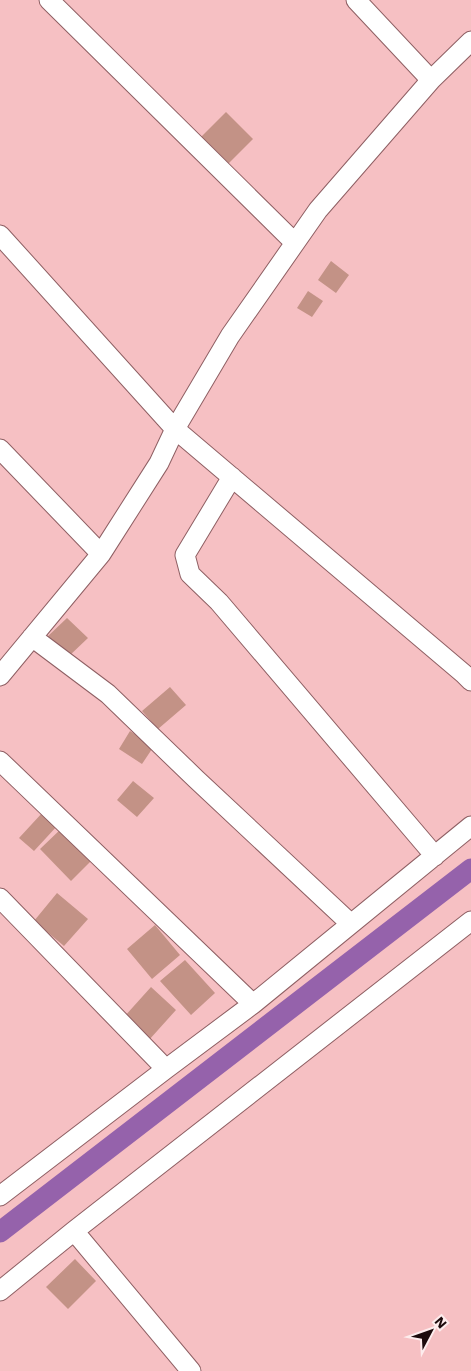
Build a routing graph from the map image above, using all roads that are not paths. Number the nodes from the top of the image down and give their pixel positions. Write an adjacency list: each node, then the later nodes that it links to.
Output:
1 (49, 0): 6 (street)
2 (356, 0): 4 (street)
3 (471, 41): 4 (street)
4 (431, 80): 6 (street)
5 (0, 235): 7 (street)
6 (295, 243): 7 (street)
7 (175, 429): 9 (street); 10 (street)
8 (0, 450): 10 (street)
9 (232, 477): 13 (street); 16 (street)
10 (101, 554): 11 (street)
11 (32, 637): 12 (street); 19 (street)
12 (0, 676)
13 (471, 681)
14 (0, 761): 20 (street)
15 (471, 826): 16 (street)
16 (435, 856): 19 (street)
17 (0, 898): 21 (street)
18 (471, 921): 23 (street)
19 (351, 924): 20 (street)
20 (253, 1004): 21 (street)
21 (166, 1069): 22 (street)
22 (0, 1196)
23 (74, 1231): 24 (street); 25 (street)
24 (0, 1291)
25 (191, 1371)

